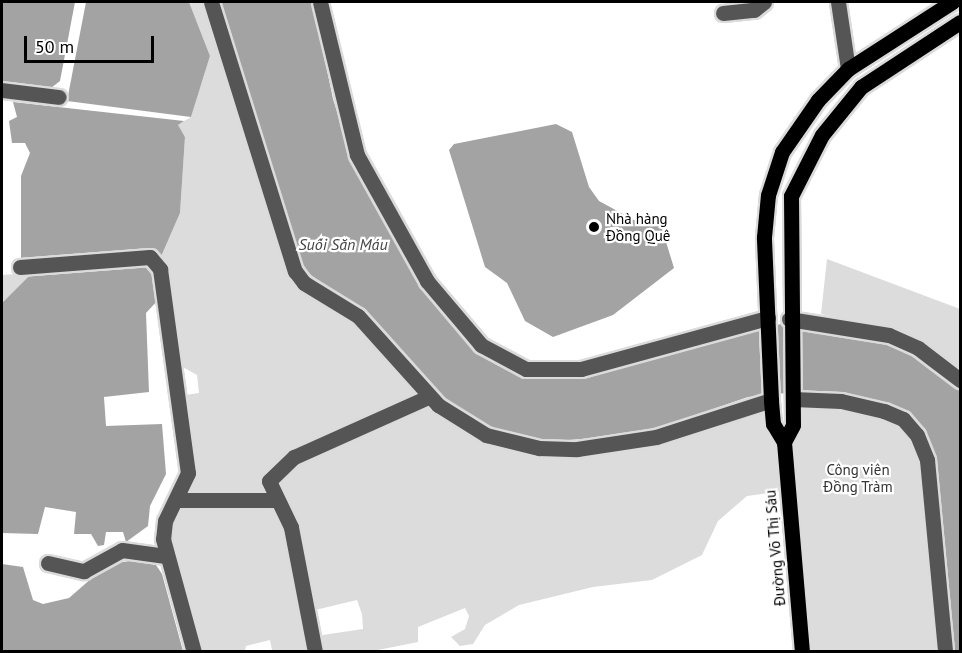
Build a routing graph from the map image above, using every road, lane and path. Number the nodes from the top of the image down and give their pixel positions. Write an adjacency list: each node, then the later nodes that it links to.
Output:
1 (211, 2): 15 (street)
2 (320, 2): 12 (street)
3 (764, 2): 6 (street)
4 (838, 2): 8 (street)
5 (952, 2): 8 (main road)
6 (723, 12)
7 (960, 22): 13 (main road)
8 (848, 69): 12 (main road)
9 (2, 90): 10 (street)
10 (59, 97)
11 (20, 267): 19 (street)
12 (768, 318): 17 (main road, Đường Võ Thị Sáu)
13 (789, 319): 14 (street); 16 (main road, Đường Võ Thị Sáu)
14 (960, 380)
15 (428, 397): 17 (street); 20 (street)
16 (793, 399): 18 (main road, Đường Võ Thị Sáu); 26 (street)
17 (771, 400): 18 (main road, Đường Võ Thị Sáu)
18 (784, 442): 25 (main road, Đường Võ Thị Sáu)
19 (178, 500): 20 (street); 21 (street)
20 (276, 500): 24 (street)
21 (166, 556): 22 (street); 23 (street)
22 (48, 563)
23 (194, 651)
24 (315, 651)
25 (802, 651)
26 (945, 651)

